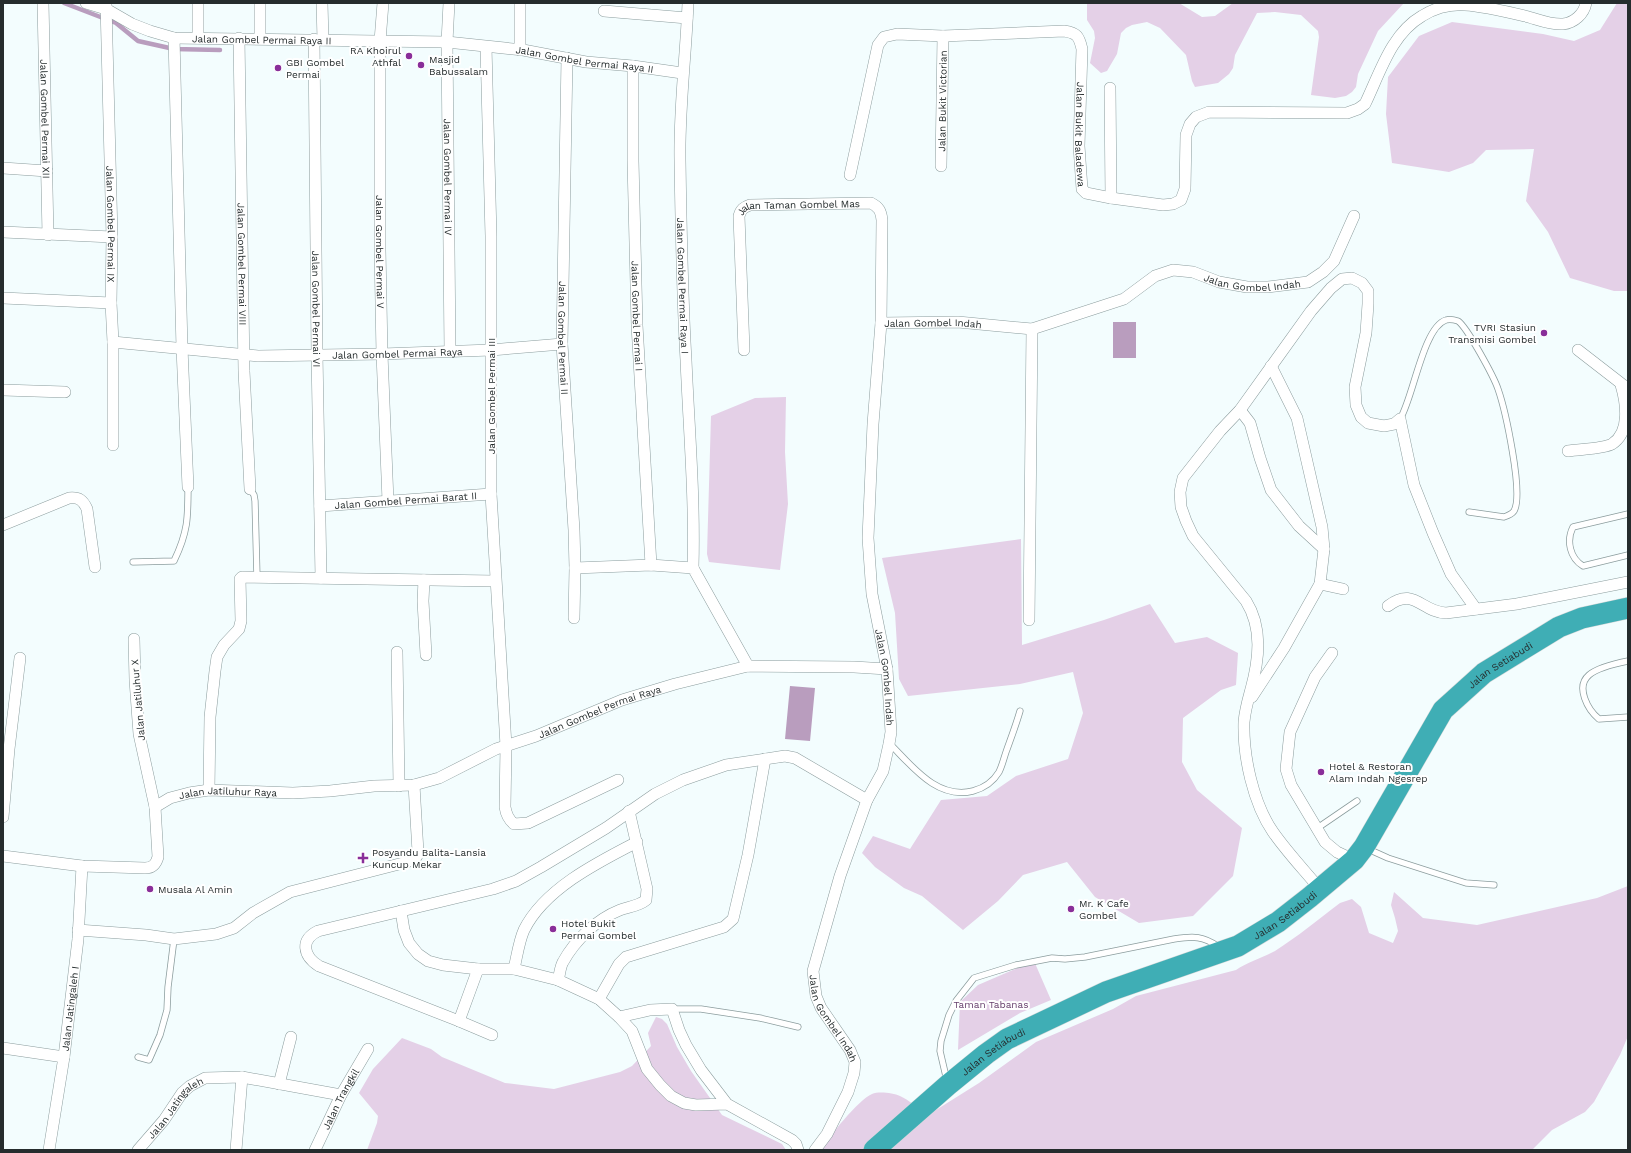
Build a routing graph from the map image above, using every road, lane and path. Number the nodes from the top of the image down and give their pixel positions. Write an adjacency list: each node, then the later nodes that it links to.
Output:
1 (43, 3): 30 (street, Jalan Gombel Permai XII)
2 (86, 3): 11 (street, Jalan Gombel Permai Raya II)
3 (198, 3): 16 (street)
4 (260, 3): 18 (street)
5 (322, 3): 19 (street, Jalan Gombel Permai VI)
6 (383, 3): 20 (street, Jalan Gombel Permai V)
7 (448, 3): 21 (street, Jalan Gombel Permai IV)
8 (520, 3): 23 (street)
9 (688, 3): 13 (street, Jalan Gombel Permai Raya I)
10 (1586, 3): 32 (street, Jalan Bukit Baladewa)
11 (106, 6): 15 (street, Jalan Gombel Permai Raya II); 36 (street, Jalan Gombel Permai IX)
12 (604, 11): 13 (street)
13 (687, 18): 26 (street, Jalan Gombel Permai Raya I)
14 (943, 36): 28 (street, Jalan Bukit Victorian); 31 (street, Jalan Bukit Baladewa); 32 (street, Jalan Bukit Baladewa)
15 (174, 38): 16 (street, Jalan Gombel Permai Raya II); 43 (street)
16 (198, 38): 17 (street, Jalan Gombel Permai Raya II)
17 (239, 38): 18 (street, Jalan Gombel Permai Raya II); 50 (street, Jalan Gombel Permai VIII)
18 (260, 38): 19 (street, Jalan Gombel Permai Raya II)
19 (318, 39): 20 (street, Jalan Gombel Permai Raya II); 48 (street, Jalan Gombel Permai VI)
20 (380, 41): 21 (street, Jalan Gombel Permai Raya II); 49 (street, Jalan Gombel Permai V)
21 (447, 42): 22 (street, Jalan Gombel Permai Raya II); 47 (street, Jalan Gombel Permai IV)
22 (486, 47): 23 (street, Jalan Gombel Permai Raya II); 44 (street, Jalan Gombel Permai III)
23 (520, 50): 24 (street, Jalan Gombel Permai Raya II)
24 (567, 58): 25 (street, Jalan Gombel Permai Raya II); 42 (street, Jalan Gombel Permai II)
25 (633, 66): 26 (street, Jalan Gombel Permai Raya II); 70 (street, Jalan Gombel Permai I)
26 (682, 73): 73 (street, Jalan Gombel Permai Raya I)
27 (1110, 88): 32 (street)
28 (941, 166)
29 (3, 168): 30 (street)
30 (47, 171): 35 (street, Jalan Gombel Permai XII)
31 (850, 175)
32 (1110, 198)
33 (1354, 216): 40 (street, Jalan Gombel Indah)
34 (3, 232): 35 (street)
35 (48, 235): 36 (street)
36 (112, 237): 38 (street, Jalan Gombel Permai IX)
37 (3, 298): 38 (street)
38 (111, 303): 41 (street, Jalan Gombel Permai IX)
39 (881, 323): 40 (street, Jalan Gombel Indah); 45 (street, Jalan Taman Gombel Mas); 93 (street, Jalan Gombel Indah)
40 (1032, 329): 85 (street)
41 (113, 342): 43 (street, Jalan Gombel Permai Raya); 57 (street, Jalan Gombel Permai IX)
42 (562, 344): 44 (street, Jalan Gombel Permai Raya); 72 (street, Jalan Gombel Permai II)
43 (182, 348): 50 (street, Jalan Gombel Permai Raya); 59 (street)
44 (491, 350): 47 (street, Jalan Gombel Permai Raya); 61 (street, Jalan Gombel Permai III)
45 (744, 350)
46 (1578, 350): 52 (street)
47 (450, 351): 49 (street, Jalan Gombel Permai Raya)
48 (317, 354): 49 (street, Jalan Gombel Permai Raya); 50 (street, Jalan Gombel Permai Raya); 63 (street, Jalan Gombel Permai VI)
49 (382, 354): 62 (street, Jalan Gombel Permai V)
50 (244, 355): 60 (street, Jalan Gombel Permai VIII)
51 (1271, 366): 55 (street); 56 (street); 67 (street)
52 (1625, 387): 58 (street)
53 (3, 390): 54 (street)
54 (66, 392)
55 (1240, 410): 67 (street); 94 (street)
56 (1400, 419): 64 (lane); 83 (street)
57 (113, 446)
58 (1568, 451)
59 (188, 487): 69 (lane)
60 (250, 490): 74 (lane)
61 (491, 494): 62 (street, Jalan Gombel Permai Barat II); 77 (street, Jalan Gombel Permai III)
62 (388, 501): 63 (street, Jalan Gombel Permai Barat II)
63 (320, 506): 75 (street, Jalan Gombel Permai VI)
64 (1469, 512)
65 (1628, 514): 68 (lane)
66 (3, 525): 71 (street)
67 (1324, 549): 79 (street)
68 (1628, 555)
69 (133, 562)
70 (651, 565): 72 (street); 73 (street)
71 (95, 567)
72 (575, 568): 84 (street, Jalan Gombel Permai II)
73 (694, 568): 92 (street)
74 (257, 577): 75 (street); 103 (street)
75 (321, 578): 76 (street)
76 (424, 580): 77 (street); 89 (street)
77 (495, 581): 98 (street, Jalan Gombel Permai III)
78 (1628, 582): 83 (street)
79 (1320, 584): 80 (street); 94 (street)
80 (1343, 588)
81 (1388, 606): 83 (street)
82 (1628, 608): 111 (highway, Jalan Setiabudi)
83 (1476, 609)
84 (574, 618)
85 (1029, 620)
86 (134, 640): 106 (street, Jalan Jatiluhur X)
87 (397, 652): 102 (street)
88 (1332, 653): 109 (street)
89 (426, 655)
90 (20, 658): 108 (street)
91 (1628, 660): 96 (lane)
92 (748, 666): 93 (street, Jalan Gombel Permai Raya); 98 (street, Jalan Gombel Permai Raya)
93 (887, 669): 97 (street, Jalan Gombel Indah)
94 (1246, 707): 115 (street)
95 (1020, 711): 97 (lane)
96 (1628, 716)
97 (889, 744): 104 (street, Jalan Gombel Indah)
98 (506, 746): 100 (street); 101 (street, Jalan Jatiluhur Raya)
99 (765, 759): 104 (street); 107 (street); 123 (street)
100 (618, 780)
101 (414, 785): 102 (street, Jalan Jatiluhur Raya); 118 (street)
102 (399, 786): 103 (street, Jalan Jatiluhur Raya)
103 (209, 790): 106 (street, Jalan Jatiluhur Raya)
104 (867, 800): 144 (street, Jalan Gombel Indah)
105 (1357, 801): 109 (lane)
106 (155, 807): 113 (street)
107 (629, 811): 110 (street); 116 (street)
108 (3, 817)
109 (1316, 829): 111 (street)
110 (637, 842): 121 (street); 122 (street)
111 (1359, 854): 114 (lane); 115 (highway, Jalan Setiabudi)
112 (3, 856): 113 (street)
113 (82, 866): 117 (street, Jalan Jatingaleh I)
114 (1494, 885)
115 (1320, 888): 119 (highway, Jalan Setiabudi)
116 (401, 911): 120 (street); 126 (street)
117 (78, 930): 118 (street); 132 (street, Jalan Jatingaleh I)
118 (174, 939): 133 (lane)
119 (1224, 951): 136 (highway, Jalan Setiabudi); 136 (lane)
120 (478, 969): 121 (street); 126 (street)
121 (514, 969): 122 (street)
122 (558, 980): 123 (street)
123 (599, 999): 125 (street)
124 (672, 1009): 125 (street); 127 (lane); 138 (street)
125 (619, 1017): 138 (street)
126 (460, 1021): 128 (street)
127 (798, 1027)
128 (492, 1035)
129 (291, 1037): 135 (street)
130 (3, 1048): 132 (street)
131 (368, 1048): 137 (street, Jalan Trangkil)
132 (64, 1057): 139 (street, Jalan Jatingaleh I)
133 (138, 1057)
134 (242, 1077): 135 (street, Jalan Jatingaleh); 140 (street, Jalan Jatingaleh); 141 (street)
135 (279, 1084): 137 (street, Jalan Jatingaleh)
136 (948, 1085): 145 (highway, Jalan Setiabudi)
137 (341, 1095): 142 (street, Jalan Trangkil)
138 (727, 1104): 143 (street)
139 (49, 1150)
140 (138, 1150)
141 (236, 1150)
142 (315, 1150)
143 (798, 1150)
144 (815, 1150)
145 (874, 1150)

